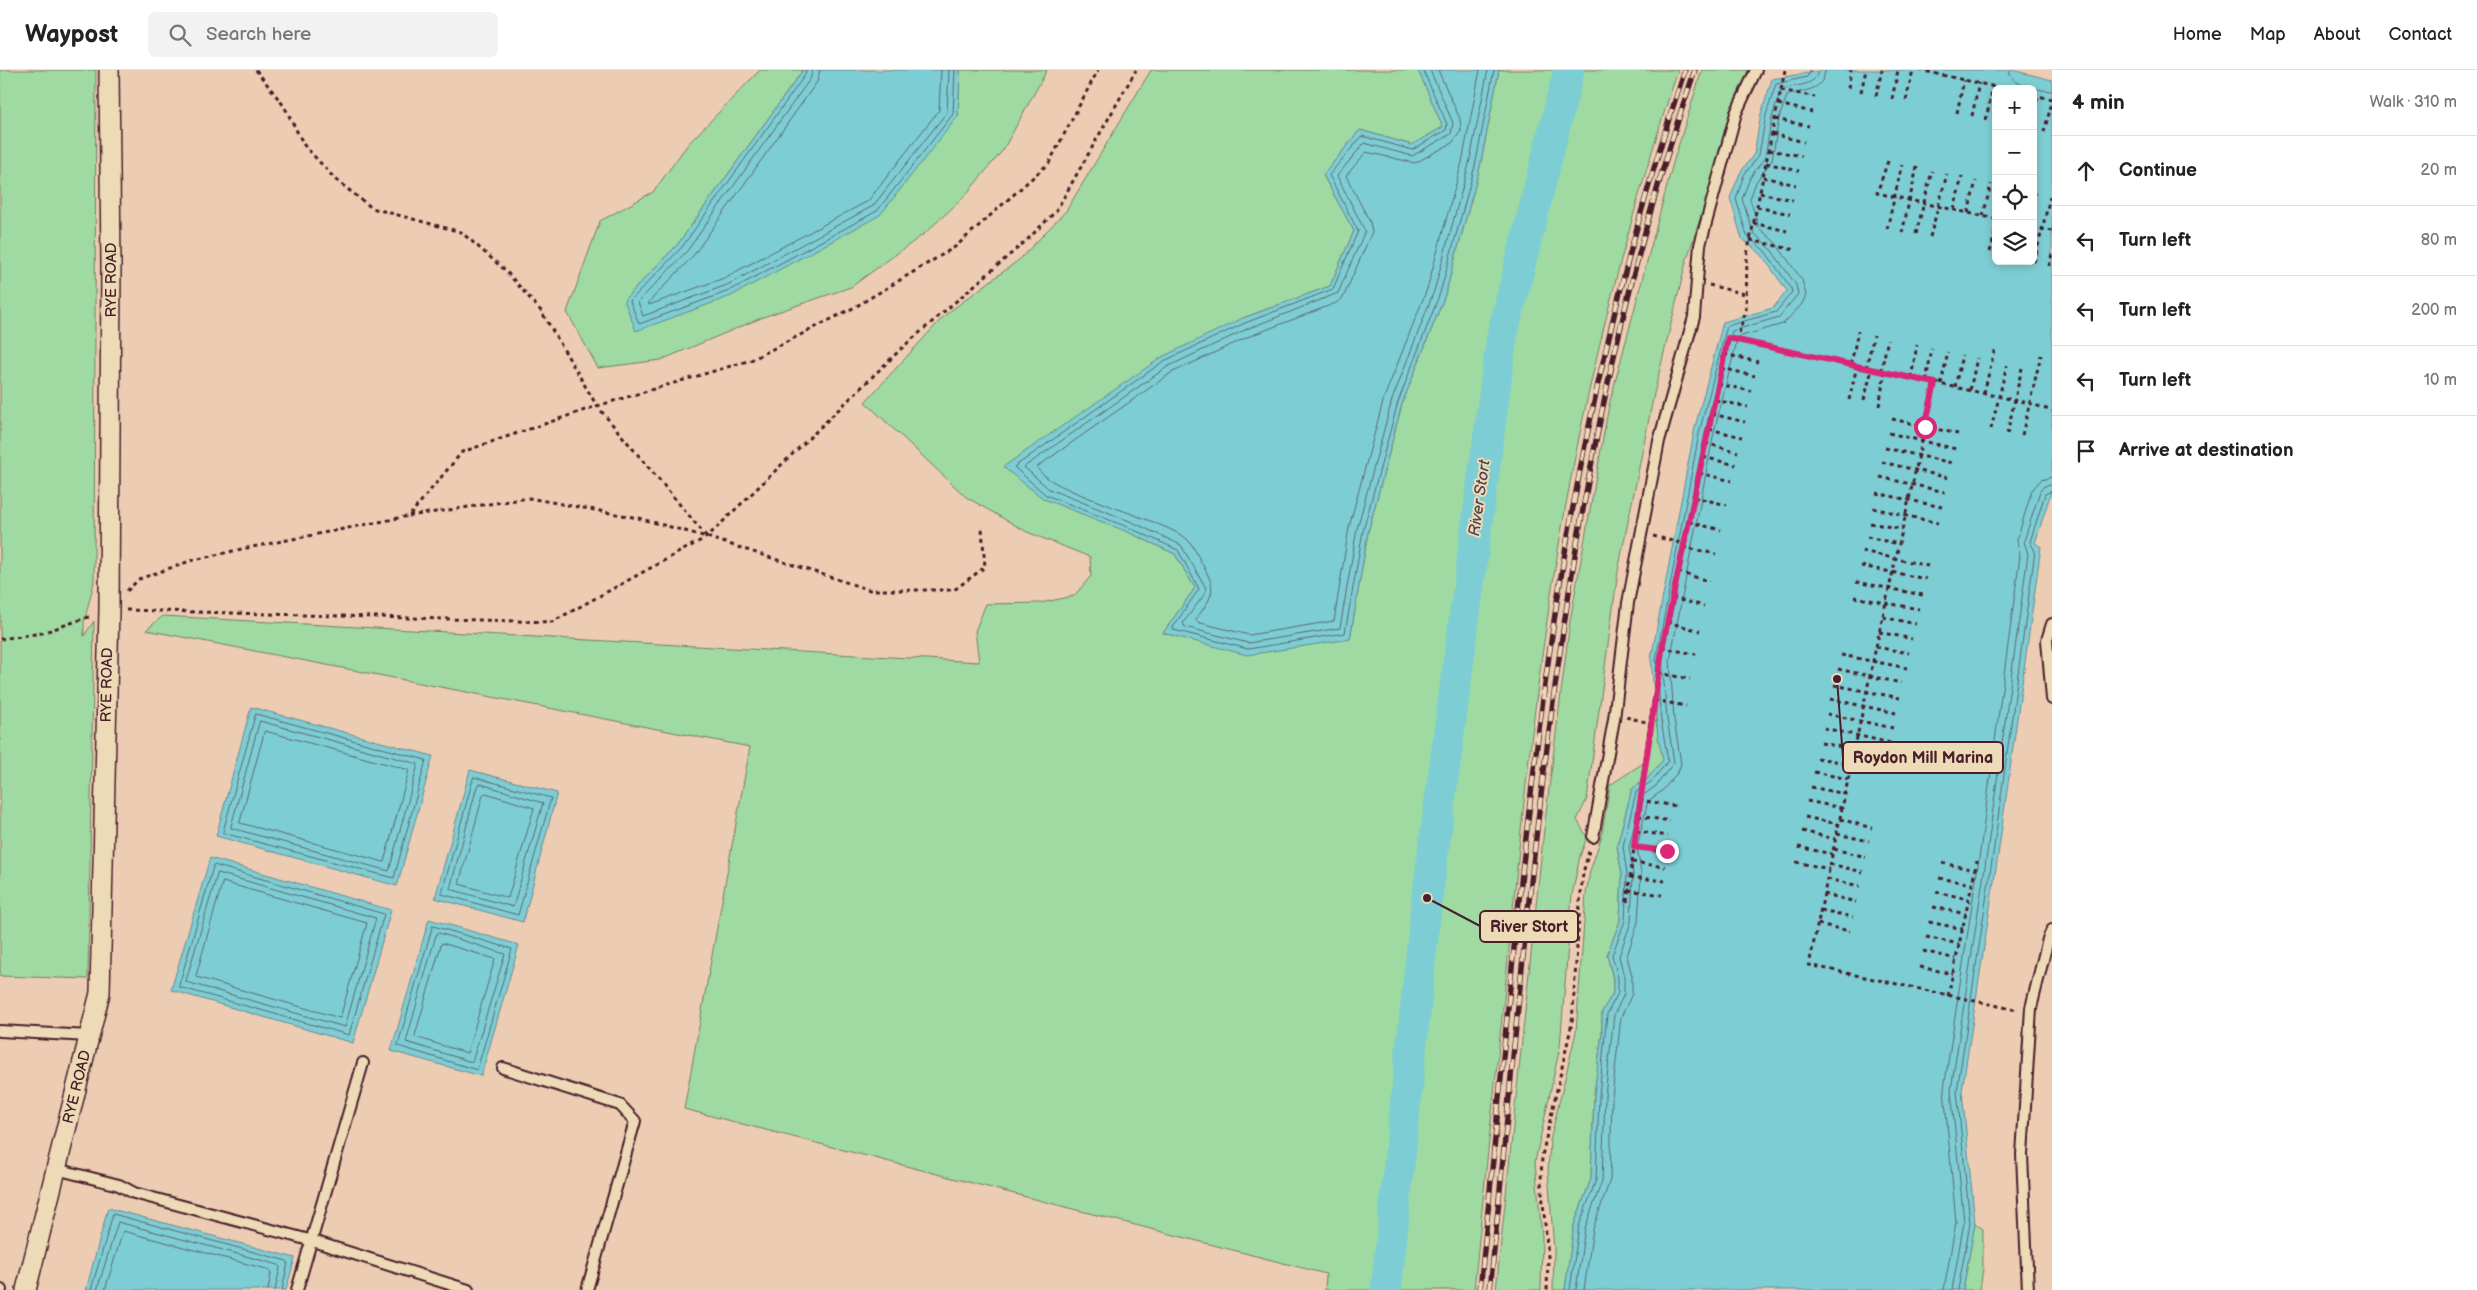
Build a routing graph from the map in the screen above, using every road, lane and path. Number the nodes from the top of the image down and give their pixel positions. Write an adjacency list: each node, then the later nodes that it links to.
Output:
1 (109, 70): 186 (street, RYE ROAD)
2 (256, 70): 119 (path)
3 (1098, 70): 119 (path)
4 (1136, 70): 166 (path)
5 (1756, 70): 80 (lane)
6 (1785, 70): 17 (path)
7 (1851, 70): 16 (path)
8 (1866, 70): 19 (path)
9 (1882, 70): 20 (path)
10 (1898, 70): 23 (path)
11 (1913, 70): 24 (path)
12 (1919, 70): 13 (path)
13 (1964, 80): 14 (path); 29 (path)
14 (1979, 83): 15 (path); 30 (path)
15 (1992, 86)
16 (1848, 88)
17 (1780, 90): 22 (path); 27 (path)
18 (1992, 91): 32 (path)
19 (1861, 92)
20 (1876, 96)
21 (2038, 96): 25 (path); 26 (path)
22 (1815, 97)
23 (1892, 99)
24 (1906, 100)
25 (2037, 100)
26 (2052, 100): 34 (path)
27 (1778, 104): 28 (path); 31 (path)
28 (1812, 112)
29 (1957, 112)
30 (1972, 116)
31 (1775, 119): 33 (path); 35 (path)
32 (1986, 120)
33 (1809, 126)
34 (2044, 132)
35 (1772, 134): 36 (path); 37 (path)
36 (1804, 142)
37 (1768, 150): 38 (path); 40 (path)
38 (1802, 156)
39 (1888, 161): 52 (path)
40 (1766, 163): 43 (path); 47 (path)
41 (1902, 165): 52 (path)
42 (1917, 167): 55 (path)
43 (1799, 171)
44 (1932, 171): 56 (path)
45 (1947, 174): 58 (path)
46 (1962, 176): 59 (path)
47 (1763, 177): 50 (path); 51 (path)
48 (1976, 181): 60 (path)
49 (1991, 184): 62 (path)
50 (1796, 185)
51 (1760, 193): 54 (path); 57 (path)
52 (1894, 197): 55 (path); 67 (path)
53 (2050, 197): 66 (path)
54 (1793, 200)
55 (1909, 200): 56 (path); 70 (path)
56 (1924, 204): 58 (path); 71 (path)
57 (1757, 207): 61 (path); 64 (path)
58 (1939, 207): 59 (path); 72 (path)
59 (1954, 210): 60 (path)
60 (1968, 213): 62 (path)
61 (1790, 214)
62 (1983, 216): 63 (path)
63 (1992, 218)
64 (1753, 223): 68 (path); 73 (path)
65 (2037, 228): 66 (path)
66 (2043, 229): 69 (path); 76 (path)
67 (1887, 230)
68 (1787, 231)
69 (2052, 231)
70 (1902, 233)
71 (1916, 234)
72 (1930, 237)
73 (1750, 240): 75 (path); 81 (path)
74 (1992, 245): 77 (path)
75 (1795, 250)
76 (2037, 251)
77 (1990, 252)
78 (2052, 254): 79 (path)
79 (2049, 266)
80 (1697, 282): 81 (path); 165 (lane)
81 (1745, 294): 85 (path)
82 (1858, 331): 95 (path)
83 (1874, 334): 99 (path)
84 (1888, 338): 102 (path)
85 (1738, 340): 90 (path); 95 (path)
86 (1917, 345): 104 (path)
87 (1932, 348): 105 (path)
88 (1995, 348): 112 (path)
89 (1948, 352): 108 (path)
90 (1724, 354): 94 (path); 98 (path)
91 (1962, 355): 109 (path)
92 (2041, 355): 118 (path)
93 (1977, 358): 110 (path)
94 (1758, 362)
95 (1851, 364): 97 (path)
96 (2007, 365): 113 (path)
97 (1856, 366): 99 (path); 115 (path)
98 (1721, 368): 103 (path); 107 (path)
99 (1866, 368): 101 (path)
100 (2022, 368): 117 (path)
101 (1872, 369): 102 (path); 116 (path)
102 (1883, 371): 104 (path); 120 (path)
103 (1755, 376)
104 (1911, 378): 105 (path)
105 (1926, 381): 106 (path)
106 (1935, 383): 108 (path); 126 (path)
107 (1718, 384): 111 (path); 114 (path)
108 (1941, 384): 109 (path)
109 (1954, 387): 110 (path)
110 (1970, 390): 112 (path)
111 (1752, 392)
112 (1984, 393): 113 (path)
113 (1999, 396): 117 (path); 128 (path)
114 (1715, 400): 121 (path); 123 (path)
115 (1849, 400)
116 (1864, 400)
117 (2016, 400): 118 (path); 131 (path)
118 (2029, 403): 122 (path); 132 (path)
119 (598, 406): 158 (path); 166 (path)
120 (1879, 406)
121 (1748, 407)
122 (2052, 411)
123 (1712, 414): 125 (path); 127 (path)
124 (1892, 419): 126 (path)
125 (1745, 422)
126 (1925, 427): 130 (path); 134 (path)
127 (1709, 429): 133 (path); 135 (path)
128 (1991, 429)
129 (1889, 433): 134 (path)
130 (1958, 434)
131 (2007, 434)
132 (2022, 435)
133 (1742, 437)
134 (1922, 440): 137 (path); 139 (path)
135 (1705, 443): 138 (path); 140 (path)
136 (1884, 448): 139 (path)
137 (1956, 449)
138 (1738, 452)
139 (1919, 455): 142 (path); 144 (path)
140 (1702, 457): 143 (path); 145 (path)
141 (1882, 462): 144 (path)
142 (1952, 463)
143 (1736, 465)
144 (1916, 469): 147 (path); 149 (path)
145 (1699, 473): 148 (path); 152 (path)
146 (1880, 478): 149 (path)
147 (1949, 478)
148 (1732, 481)
149 (1912, 485): 150 (path); 153 (path)
150 (1945, 492)
151 (1876, 493): 153 (path)
152 (1694, 497): 154 (path); 159 (path)
153 (1909, 500): 155 (path); 157 (path)
154 (1727, 505)
155 (1942, 507)
156 (1874, 508): 157 (path)
157 (1905, 515): 160 (path); 163 (path)
158 (408, 516): 166 (path); 186 (path)
159 (1689, 522): 164 (path); 169 (path)
160 (1938, 522)
161 (1870, 523): 163 (path)
162 (982, 528): 166 (path)
163 (1902, 529): 168 (path)
164 (1721, 530)
165 (1642, 534): 169 (path); 217 (lane)
166 (707, 536): 186 (path)
167 (1867, 536): 168 (path)
168 (1899, 544): 172 (path)
169 (1684, 545): 171 (path); 175 (path)
170 (1862, 551): 172 (path)
171 (1716, 554)
172 (1896, 558): 174 (path); 176 (path)
173 (1861, 566): 176 (path)
174 (1928, 566)
175 (1678, 572): 178 (path); 183 (path)
176 (1893, 572): 177 (path); 180 (path)
177 (1926, 579)
178 (1709, 581)
179 (1856, 582): 180 (path)
180 (1889, 588): 181 (path); 184 (path)
181 (1923, 595)
182 (1854, 597): 184 (path)
183 (1672, 598): 185 (path); 189 (path)
184 (1886, 603): 187 (path); 188 (path)
185 (1704, 606)
186 (109, 609): 194 (path); 297 (street, RYE ROAD)
187 (1919, 609)
188 (1883, 617): 190 (path); 193 (path)
189 (1668, 622): 192 (path); 197 (path)
190 (1916, 624)
191 (2052, 624): 212 (lane)
192 (1700, 631)
193 (1879, 632): 195 (path); 196 (path)
194 (0, 639)
195 (1912, 639)
196 (1876, 646): 198 (path); 201 (path)
197 (1662, 648): 199 (path); 204 (path)
198 (1909, 653)
199 (1696, 654)
200 (1841, 655): 201 (path)
201 (1873, 661): 202 (path); 205 (path)
202 (1907, 668)
203 (1838, 669): 205 (path)
204 (1658, 673): 206 (path); 213 (path)
205 (1870, 676): 207 (path); 209 (path)
206 (1690, 679)
207 (1901, 683)
208 (1834, 685): 209 (path)
209 (1867, 691): 210 (path); 214 (path)
210 (1900, 698)
211 (1830, 699): 214 (path)
212 (2052, 699)
213 (1654, 700): 215 (path); 220 (path)
214 (1864, 705): 216 (path); 219 (path)
215 (1686, 706)
216 (1896, 712)
217 (1615, 714): 220 (path); 248 (lane)
218 (1827, 714): 219 (path)
219 (1860, 721): 222 (path); 223 (path)
220 (1650, 723): 234 (path)
221 (1824, 728): 223 (path)
222 (1893, 728)
223 (1858, 735): 225 (path); 226 (path)
224 (1821, 743): 226 (path)
225 (1891, 743)
226 (1854, 750): 227 (path); 229 (path)
227 (1888, 756)
228 (1817, 758): 229 (path)
229 (1851, 764): 231 (path)
230 (1814, 772): 231 (path)
231 (1848, 779): 233 (path)
232 (1811, 787): 233 (path)
233 (1845, 794): 237 (path)
234 (1639, 800): 236 (path); 238 (path)
235 (1807, 801): 237 (path)
236 (1676, 806)
237 (1842, 808): 240 (path)
238 (1638, 816): 241 (path); 244 (path)
239 (1805, 817): 242 (path)
240 (1840, 819): 242 (path); 243 (path)
241 (1670, 821)
242 (1839, 824): 246 (path)
243 (1872, 828)
244 (1636, 831): 247 (path); 251 (path)
245 (1802, 831): 249 (path)
246 (1836, 834): 249 (path); 250 (path)
247 (1668, 836)
248 (1593, 838): 306 (path)
249 (1836, 839): 253 (path)
250 (1869, 841)
251 (1634, 847): 254 (path); 258 (path)
252 (1798, 847): 255 (path)
253 (1834, 849): 255 (path); 256 (path)
254 (1667, 851)
255 (1832, 854): 261 (path)
256 (1866, 857)
257 (1977, 861): 264 (path)
258 (1632, 862): 262 (path); 266 (path)
259 (1796, 862): 263 (path)
260 (1942, 863): 264 (path)
261 (1830, 864): 263 (path); 265 (path)
262 (1665, 867)
263 (1830, 869): 268 (path)
264 (1975, 870): 270 (path)
265 (1863, 872)
266 (1630, 877): 269 (path); 272 (path)
267 (1939, 878): 270 (path)
268 (1827, 879): 271 (path); 274 (path)
269 (1664, 881)
270 (1972, 884): 276 (path)
271 (1860, 886)
272 (1628, 890): 275 (path); 277 (path)
273 (1936, 892): 276 (path)
274 (1824, 894): 278 (path); 280 (path)
275 (1662, 895)
276 (1969, 899): 281 (path)
277 (1627, 902)
278 (1856, 902)
279 (1933, 907): 281 (path)
280 (1821, 910): 282 (path); 284 (path)
281 (1966, 914): 285 (path)
282 (1853, 917)
283 (1929, 922): 285 (path)
284 (1818, 924): 286 (path); 294 (path)
285 (1963, 929): 289 (path)
286 (1850, 930)
287 (2052, 930): 295 (lane)
288 (1926, 937): 289 (path)
289 (1959, 944): 291 (path)
290 (1923, 951): 291 (path)
291 (1956, 959): 293 (path)
292 (1920, 966): 293 (path)
293 (1953, 974): 294 (path)
294 (1948, 996): 295 (path)
295 (2031, 1013): 307 (lane)
296 (0, 1031): 297 (lane)
297 (89, 1036): 300 (street, RYE ROAD)
298 (363, 1064): 301 (lane)
299 (503, 1068): 305 (lane)
300 (56, 1169): 301 (lane); 302 (street, RYE ROAD)
301 (313, 1241): 303 (lane); 304 (lane)
302 (26, 1290)
303 (297, 1290)
304 (468, 1290)
305 (587, 1290)
306 (1547, 1290)
307 (2028, 1290)

